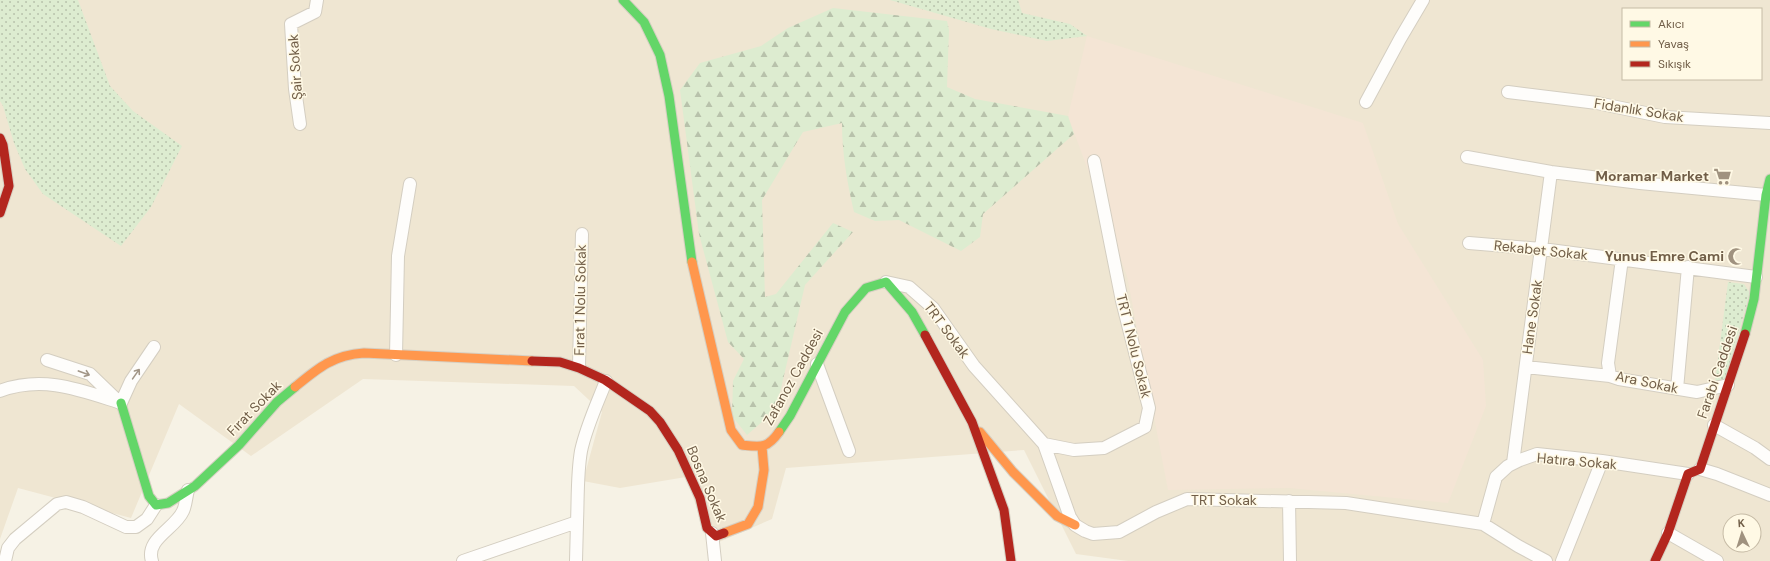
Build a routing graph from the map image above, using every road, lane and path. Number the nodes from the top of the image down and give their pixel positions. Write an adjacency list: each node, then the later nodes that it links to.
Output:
1 (317, 0): 7 (street, Şair Sokak)
2 (623, 0): 39 (street)
3 (1424, 0): 5 (street)
4 (1508, 92): 6 (street, Fidanlık Sokak)
5 (1366, 102)
6 (1770, 123)
7 (300, 124)
8 (0, 138): 10 (street)
9 (1467, 157): 12 (street)
10 (2, 158): 16 (street)
11 (1094, 161): 38 (street, TRT 1 Nolu Sokak)
12 (1551, 172): 15 (street); 19 (street, Hane Sokak)
13 (1770, 179): 15 (street, Farabi Caddesi)
14 (410, 184): 25 (street)
15 (1766, 196): 22 (street, Farabi Caddesi)
16 (0, 213)
17 (582, 234): 28 (street, Fırat 1 Nolu Sokak)
18 (1469, 243): 19 (street, Rekabet Sokak)
19 (1542, 249): 20 (street, Rekabet Sokak); 29 (street, Hane Sokak)
20 (1622, 258): 21 (street, Rekabet Sokak); 30 (street, Ara Sokak)
21 (1688, 267): 22 (street, Rekabet Sokak); 33 (street)
22 (1756, 277): 32 (street, Farabi Caddesi)
23 (886, 282): 27 (street, Zafanoz Caddesi); 36 (street); 38 (street, TRT Sokak)
24 (154, 347): 35 (street, one-way to 24)
25 (396, 355): 28 (street, Fırat Sokak); 46 (street, Fırat Sokak)
26 (47, 360): 35 (street, one-way to 35)
27 (817, 364): 39 (street, Zafanoz Caddesi); 40 (street)
28 (578, 366): 31 (street, Fırat Sokak)
29 (1526, 368): 30 (street); 43 (street, Hane Sokak)
30 (1610, 376): 33 (street, Ara Sokak)
31 (606, 381): 50 (street); 53 (street, Bosna Sokak)
32 (1728, 385): 33 (street, Ara Sokak); 37 (street, Farabi Caddesi)
33 (1677, 390)
34 (0, 391): 35 (street)
35 (121, 403): 49 (street)
36 (972, 422): 52 (street); 60 (street)
37 (1714, 425): 41 (street); 44 (street, Farabi Caddesi)
38 (1044, 444): 52 (street, TRT Sokak)
39 (762, 446): 53 (street, Bosna Sokak)
40 (849, 451)
41 (1770, 459)
42 (1602, 461): 43 (street, Hatıra Sokak); 45 (street, Hatıra Sokak); 63 (street)
43 (1513, 463): 51 (street, Hatıra Sokak)
44 (1700, 469): 45 (street); 47 (street)
45 (1688, 474): 54 (street)
46 (188, 490): 49 (street, Fırat Sokak); 56 (street)
47 (1770, 495)
48 (1289, 501): 51 (street, TRT Sokak); 52 (street, TRT Sokak); 61 (street)
49 (156, 505): 55 (street)
50 (577, 522): 57 (street); 58 (street)
51 (1483, 524): 62 (street, TRT Sokak)
52 (1075, 525)
53 (712, 533): 59 (street)
54 (1668, 533): 64 (street); 65 (street)
55 (5, 561)
56 (152, 561)
57 (463, 561)
58 (576, 561)
59 (715, 561)
60 (1011, 561)
61 (1290, 561)
62 (1546, 561)
63 (1562, 561)
64 (1655, 561)
65 (1717, 561)

